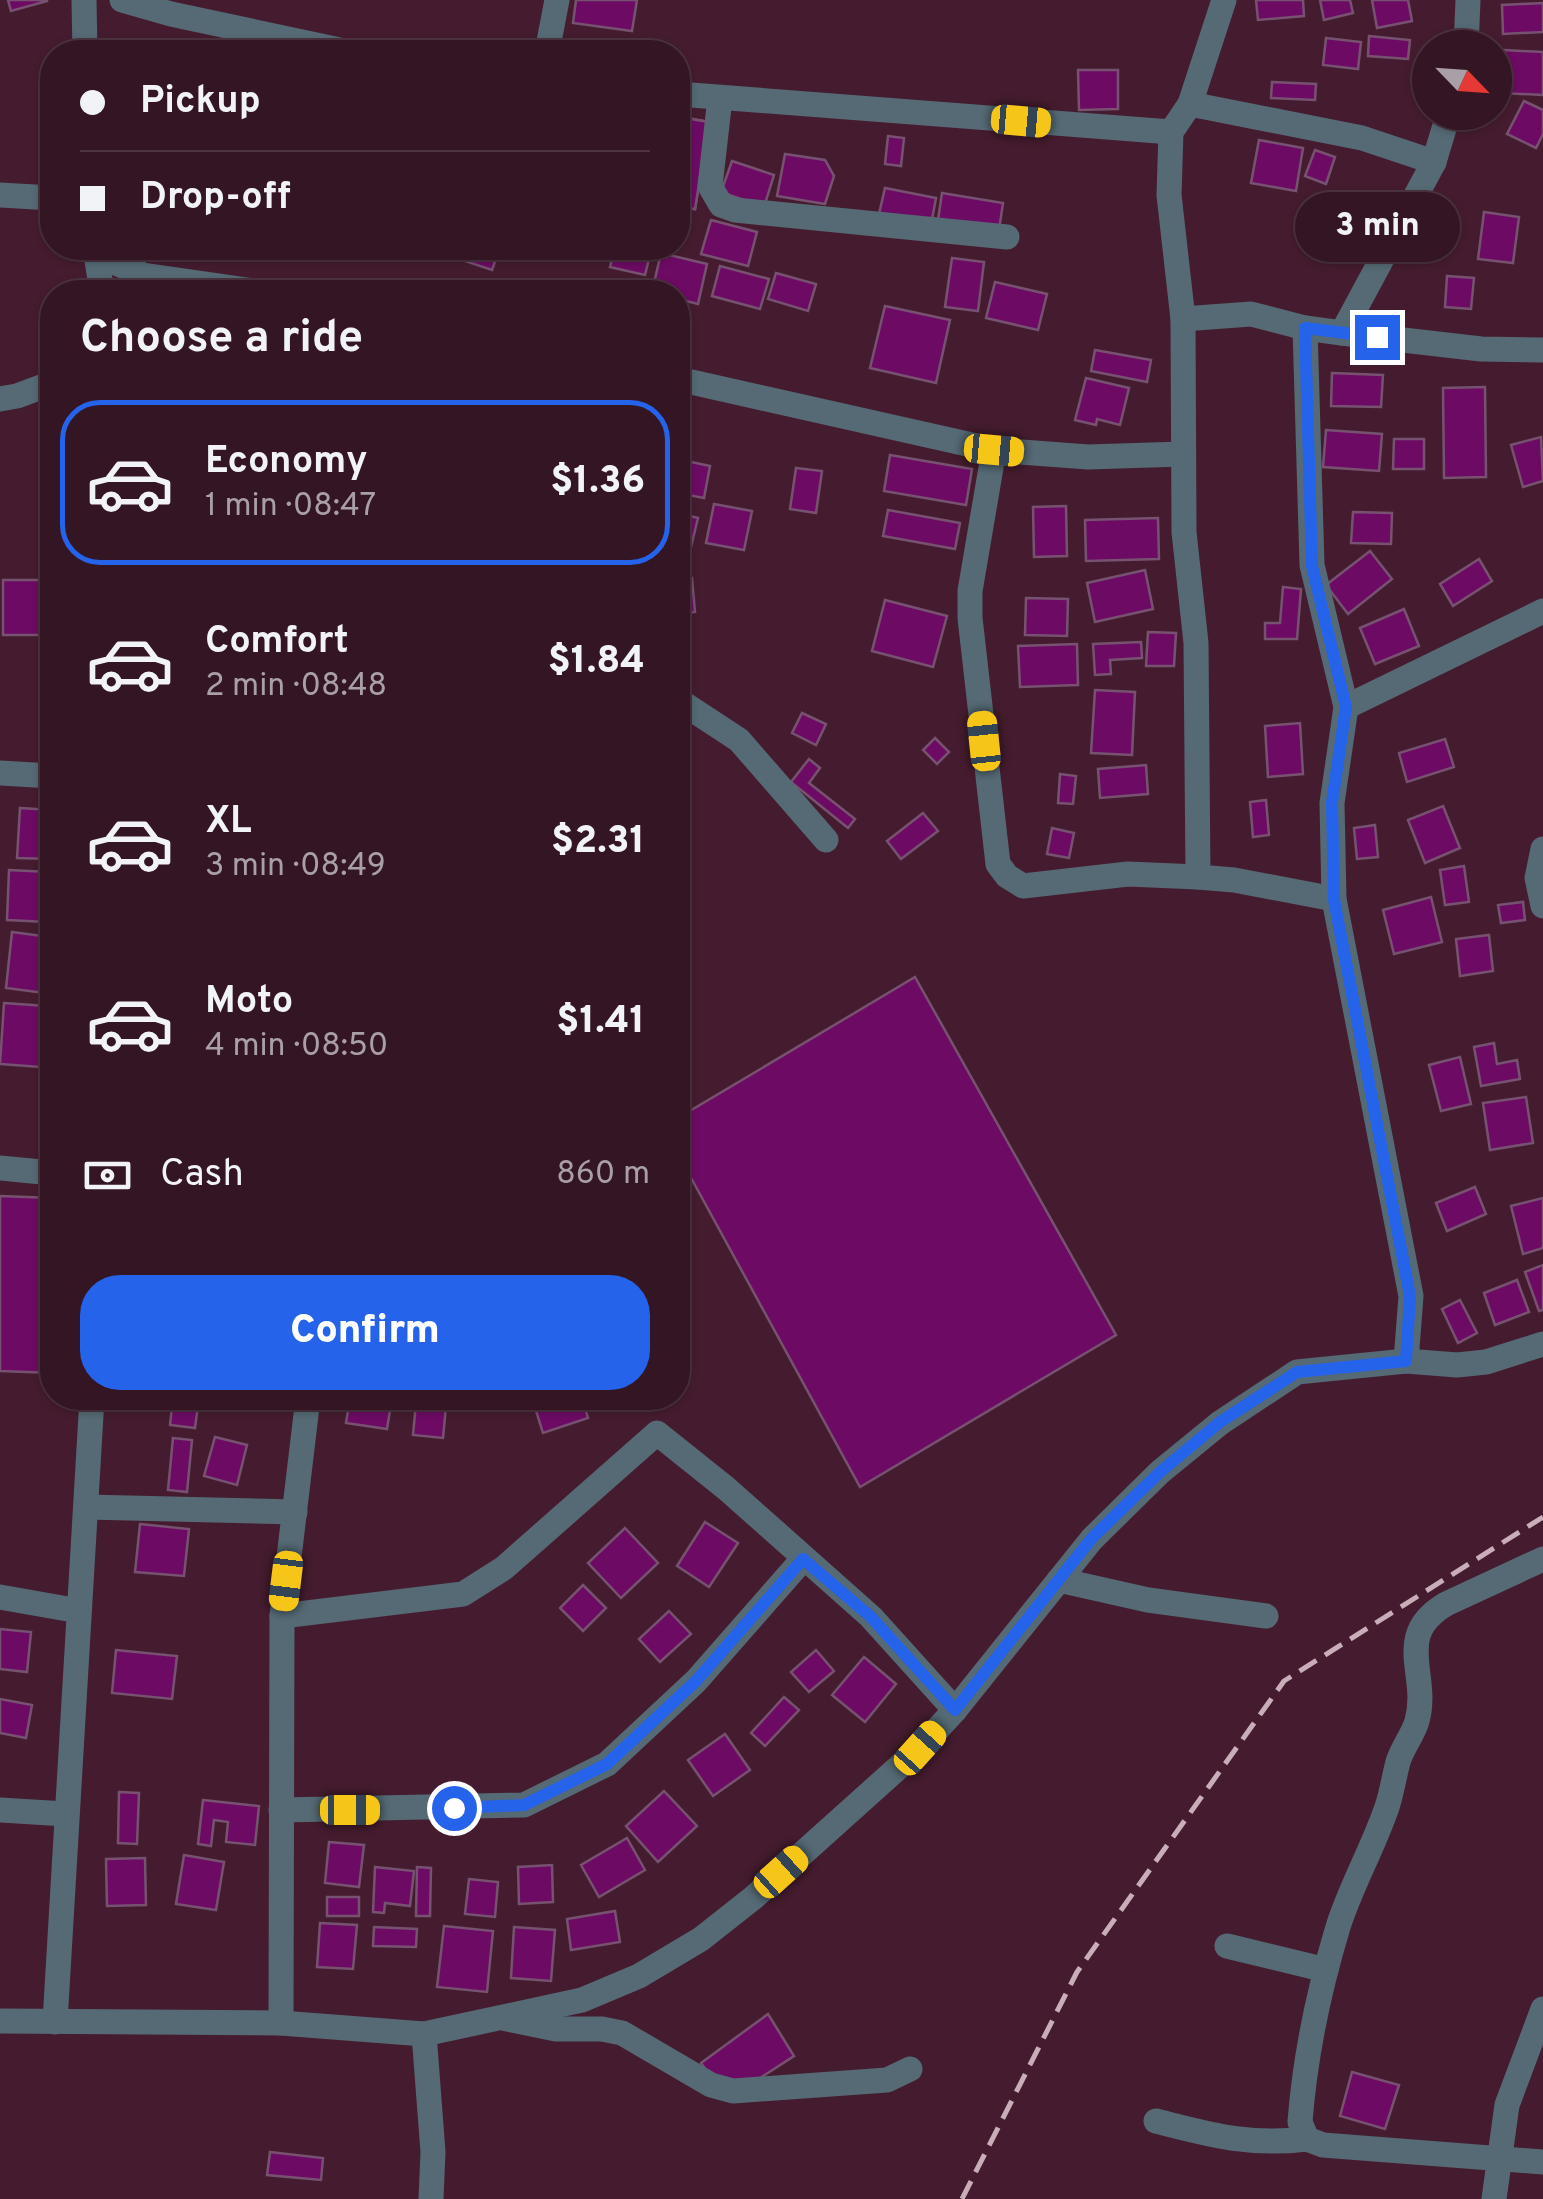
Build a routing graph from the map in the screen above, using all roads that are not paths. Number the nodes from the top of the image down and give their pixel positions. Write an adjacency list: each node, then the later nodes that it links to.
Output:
1 (84, 0): 7 (street)
2 (122, 0): 8 (street)
3 (558, 0): 9 (street)
4 (1224, 0): 12 (street)
5 (1468, 0): 6 (street)
6 (1467, 30)
7 (85, 40)
8 (293, 40)
9 (550, 40)
10 (690, 95): 11 (street)
11 (720, 98): 14 (street); 18 (street)
12 (1190, 104): 14 (street); 15 (street)
13 (1444, 130): 15 (street)
14 (1171, 132): 23 (street)
15 (1434, 162): 25 (street)
16 (0, 196): 17 (street)
17 (40, 198)
18 (1007, 237)
19 (114, 260): 20 (street)
20 (143, 275): 21 (street); 22 (street)
21 (136, 280)
22 (178, 280)
23 (1183, 320): 24 (street); 31 (street)
24 (1305, 328): 25 (street); 33 (street)
25 (1342, 333): 26 (street)
26 (1543, 350)
27 (690, 382): 30 (street)
28 (40, 387): 29 (street)
29 (0, 398)
30 (994, 450): 31 (street); 39 (street)
31 (1183, 454): 39 (street)
32 (1543, 611): 33 (street)
33 (1346, 707): 40 (street)
34 (690, 708): 37 (street)
35 (0, 773): 36 (street)
36 (40, 775)
37 (826, 840)
38 (1543, 849): 41 (street)
39 (1198, 877): 40 (street)
40 (1334, 900): 45 (street)
41 (1543, 906)
42 (0, 1168): 43 (street)
43 (40, 1172)
44 (1543, 1344): 45 (street)
45 (1406, 1361): 52 (street)
46 (91, 1410): 48 (street)
47 (307, 1410): 49 (street)
48 (86, 1507): 49 (street); 54 (street)
49 (295, 1512): 55 (street)
50 (803, 1559): 55 (street); 57 (street); 59 (street)
51 (1543, 1559): 62 (street)
52 (1059, 1580): 56 (street); 57 (street)
53 (0, 1597): 54 (street)
54 (79, 1611): 60 (street)
55 (282, 1616): 59 (street)
56 (1266, 1616)
57 (955, 1710): 64 (street)
58 (0, 1810): 60 (street)
59 (280, 1810): 67 (street)
60 (66, 1814): 66 (street)
61 (1227, 1946): 62 (street)
62 (1326, 1970): 71 (street)
63 (1543, 2009): 72 (street)
64 (502, 2018): 68 (street); 69 (street)
65 (0, 2022): 66 (street)
66 (55, 2022): 67 (street)
67 (281, 2022): 68 (street)
68 (424, 2034): 74 (street)
69 (910, 2069)
70 (1156, 2121): 71 (street)
71 (1307, 2139): 72 (street)
72 (1498, 2161): 73 (street); 75 (street)
73 (1543, 2162)
74 (431, 2199)
75 (1494, 2199)

